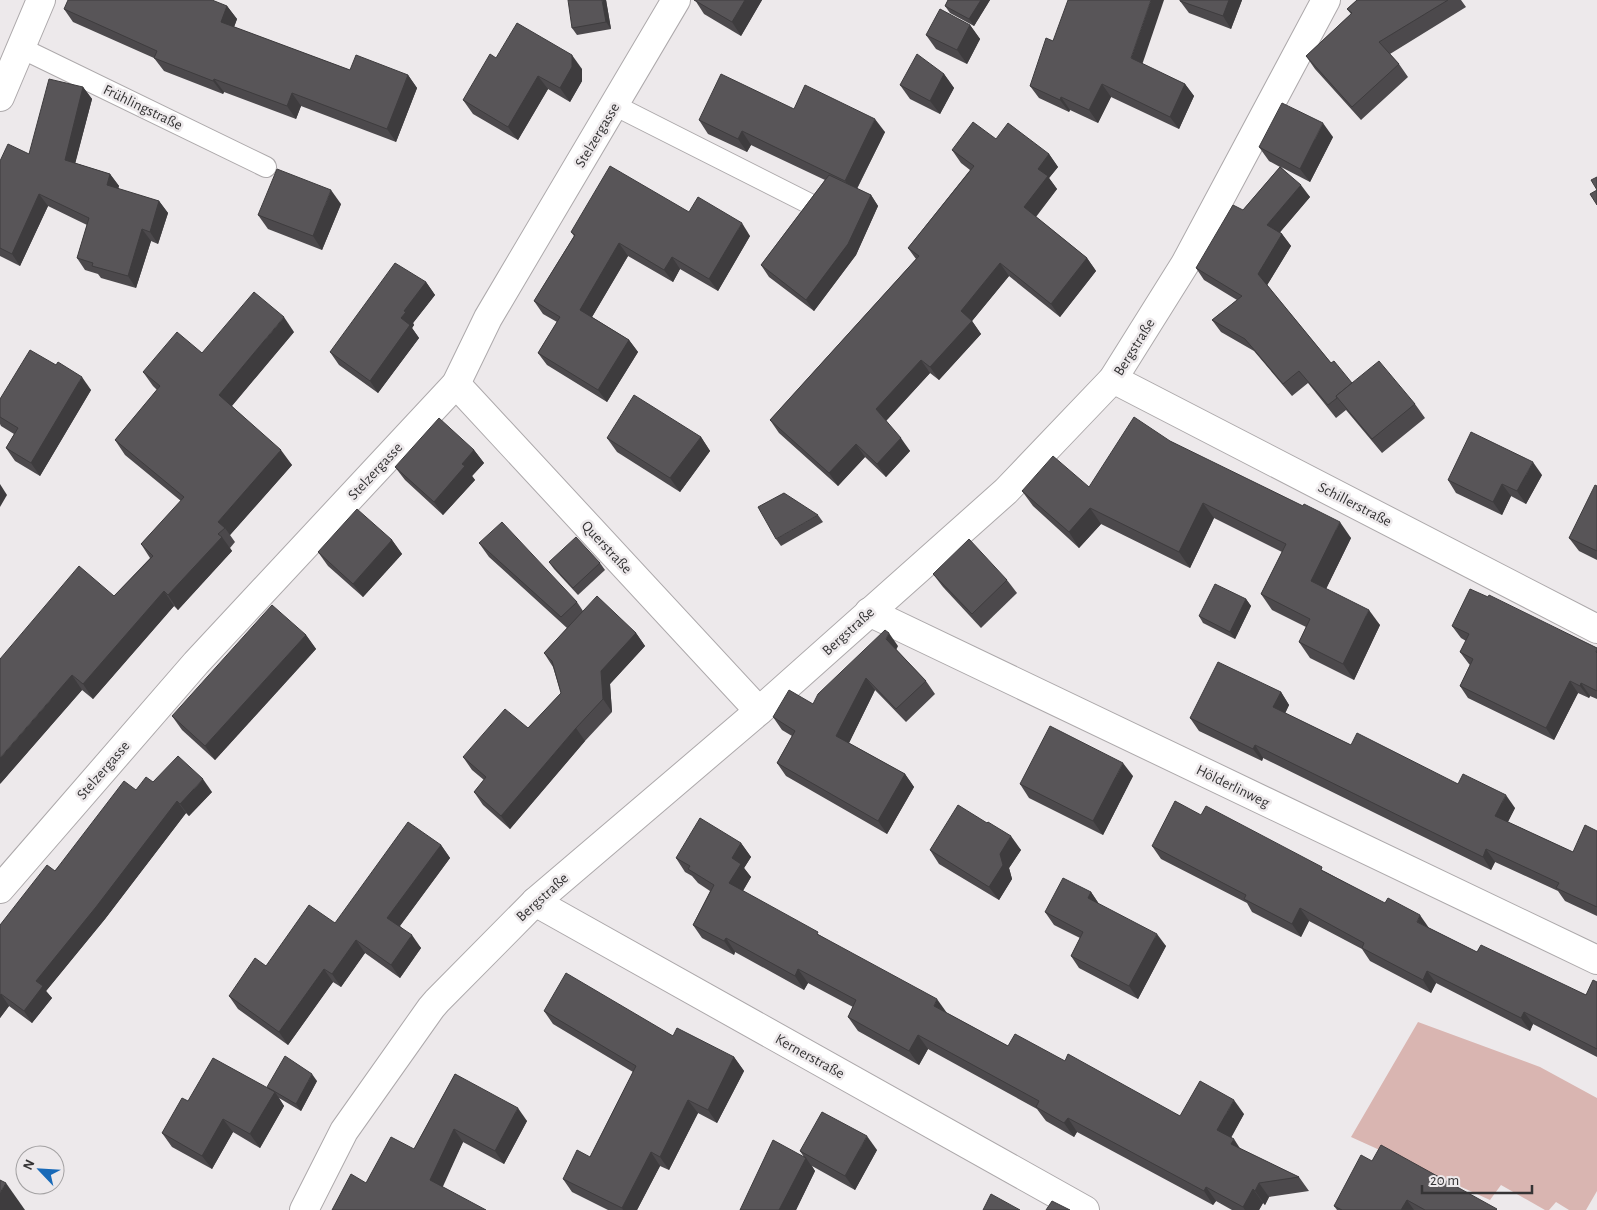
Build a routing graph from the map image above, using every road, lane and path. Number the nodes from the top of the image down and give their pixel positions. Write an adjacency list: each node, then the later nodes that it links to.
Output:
1 (41, 0): 4 (street)
2 (676, 0): 6 (street, Stelzergasse)
3 (1326, 0): 9 (street, Bergstraße)
4 (21, 48): 5 (street); 7 (lane, Frühlingstraße)
5 (0, 96)
6 (614, 106): 8 (lane); 10 (street, Stelzergasse)
7 (266, 167)
8 (808, 203)
9 (1114, 379): 11 (street, Bergstraße); 12 (street, Schillerstraße)
10 (456, 384): 13 (street, Querstraße); 14 (street, Stelzergasse)
11 (869, 612): 13 (street, Bergstraße); 16 (street, Hölderlinweg)
12 (1597, 629)
13 (759, 711): 15 (street, Bergstraße)
14 (0, 889)
15 (535, 902): 17 (street, Bergstraße); 18 (street, Kernerstraße)
16 (1597, 960)
17 (304, 1210)
18 (1085, 1210)

